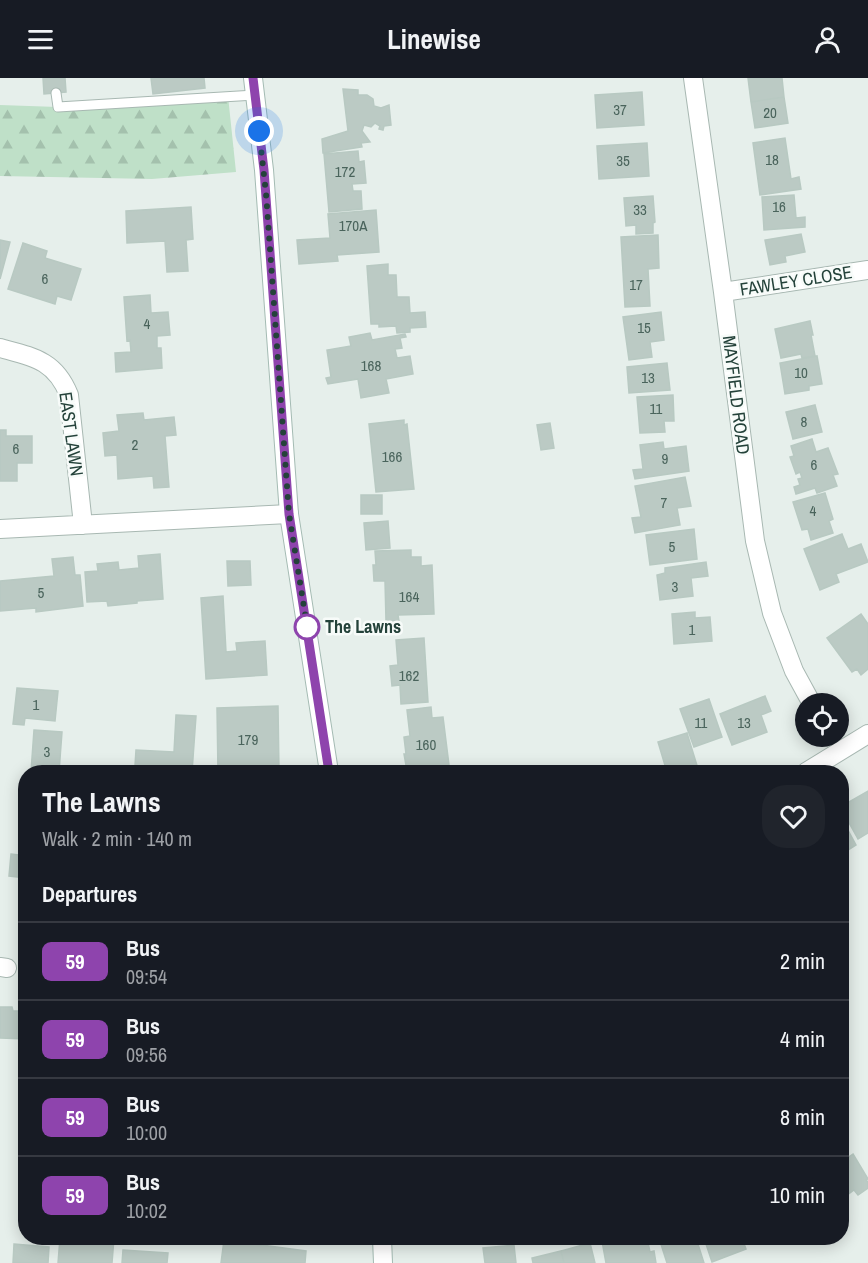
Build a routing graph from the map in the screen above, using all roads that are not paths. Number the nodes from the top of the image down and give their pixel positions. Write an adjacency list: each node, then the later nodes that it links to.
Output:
1 (693, 78): 5 (street, MAYFIELD ROAD)
2 (254, 86): 3 (lane); 7 (street)
3 (56, 93)
4 (868, 270): 5 (street, FAWLEY CLOSE)
5 (723, 292): 10 (street, MAYFIELD ROAD)
6 (0, 348): 8 (street, EAST LAWN)
7 (289, 514): 8 (street); 14 (street)
8 (82, 525): 9 (street)
9 (0, 529)
10 (806, 693)
11 (868, 734): 12 (street)
12 (849, 740)
13 (832, 747): 15 (street)
14 (328, 765)
15 (813, 765)
16 (382, 1245): 17 (street)
17 (383, 1263)

